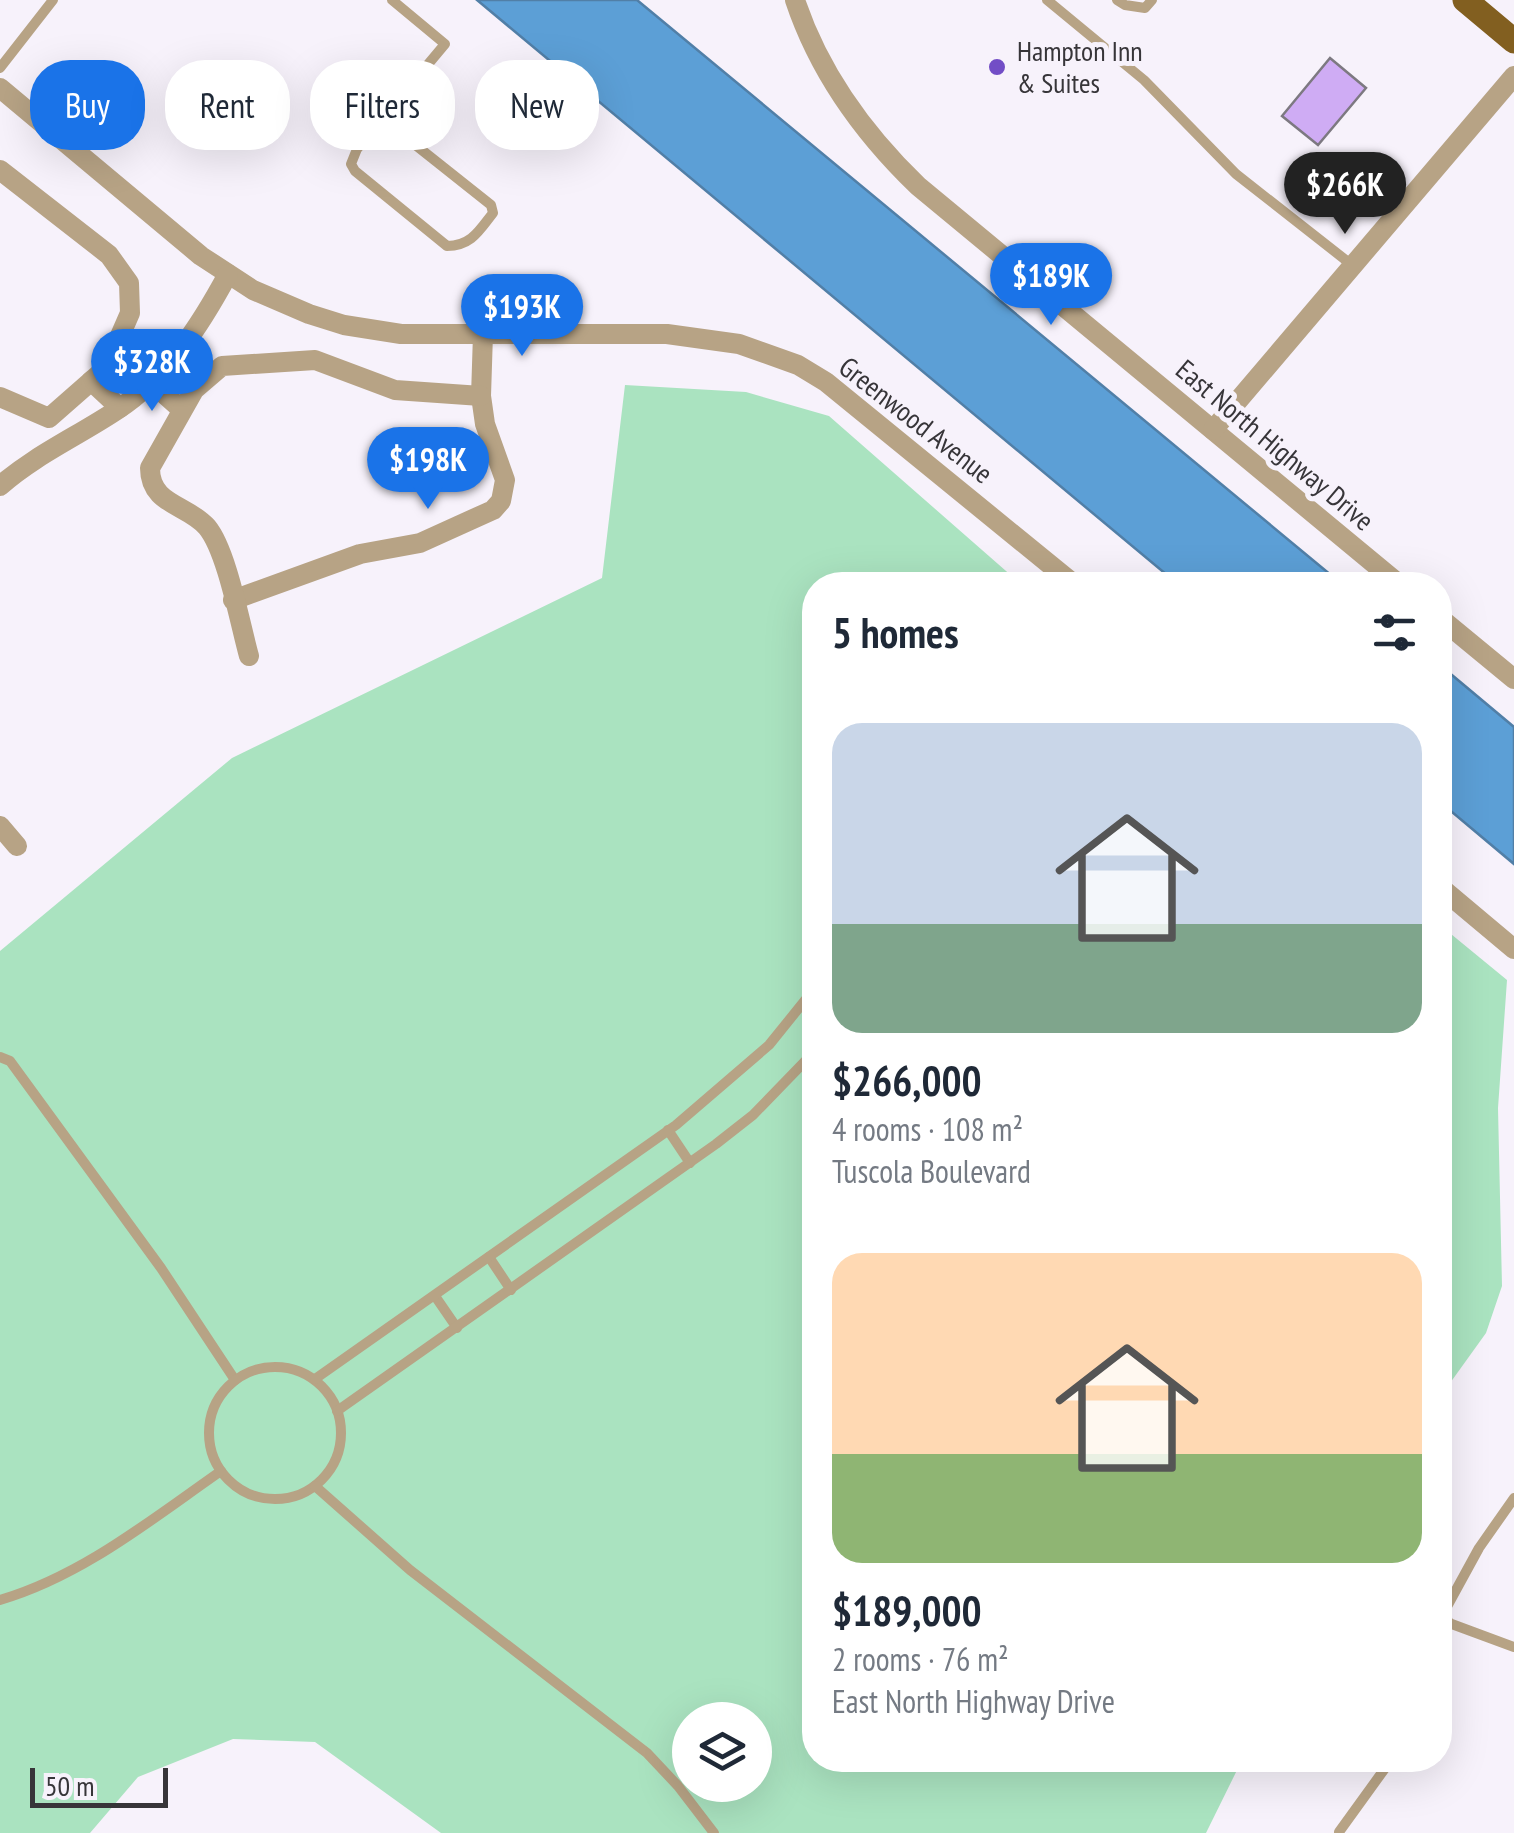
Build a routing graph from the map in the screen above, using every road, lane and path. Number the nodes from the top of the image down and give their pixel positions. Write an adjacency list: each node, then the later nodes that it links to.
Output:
1 (53, 0): 10 (lane)
2 (392, 0): 9 (lane)
3 (795, 0): 24 (street, East North Highway Drive)
4 (1047, 0): 15 (lane)
5 (1117, 0): 6 (lane)
6 (1152, 0)
7 (1465, 0): 8 (main road)
8 (1514, 40)
9 (432, 60)
10 (0, 68)
11 (1514, 76): 15 (street)
12 (0, 88): 16 (street, Greenwood Avenue)
13 (384, 120): 13 (lane)
14 (0, 170): 18 (street)
15 (1353, 266): 24 (street)
16 (228, 274): 17 (street, Greenwood Avenue); 19 (street)
17 (483, 334): 20 (street); 26 (street, Greenwood Avenue)
18 (91, 382): 21 (street); 22 (street)
19 (152, 383): 22 (street); 23 (street)
20 (481, 396): 23 (street); 28 (street)
21 (0, 397)
22 (120, 408): 25 (street)
23 (181, 410): 28 (street)
24 (1213, 430): 27 (street, East North Highway Drive)
25 (0, 486)
26 (1053, 572)
27 (1384, 572)
28 (233, 600): 30 (street)
29 (1452, 628): 31 (street)
30 (249, 656)
31 (1514, 679)
32 (0, 826): 33 (street)
33 (17, 846)
34 (1452, 897): 35 (street)
35 (1514, 949)
36 (802, 1004): 39 (lane)
37 (0, 1056): 45 (lane)
38 (802, 1064): 40 (lane)
39 (668, 1130): 40 (lane); 41 (lane)
40 (690, 1163): 42 (lane)
41 (490, 1258): 42 (lane); 43 (lane)
42 (511, 1290): 44 (lane)
43 (435, 1296): 44 (lane); 46 (lane)
44 (457, 1328): 47 (lane)
45 (234, 1380): 46 (lane); 48 (lane)
46 (314, 1380): 47 (lane)
47 (337, 1411): 49 (lane)
48 (221, 1471): 49 (lane); 52 (lane)
49 (315, 1486): 57 (lane)
50 (1514, 1498): 51 (lane)
51 (1452, 1596)
52 (0, 1600)
53 (1452, 1625): 54 (lane)
54 (1514, 1647)
55 (1382, 1772): 56 (lane)
56 (1339, 1832)
57 (714, 1833)

